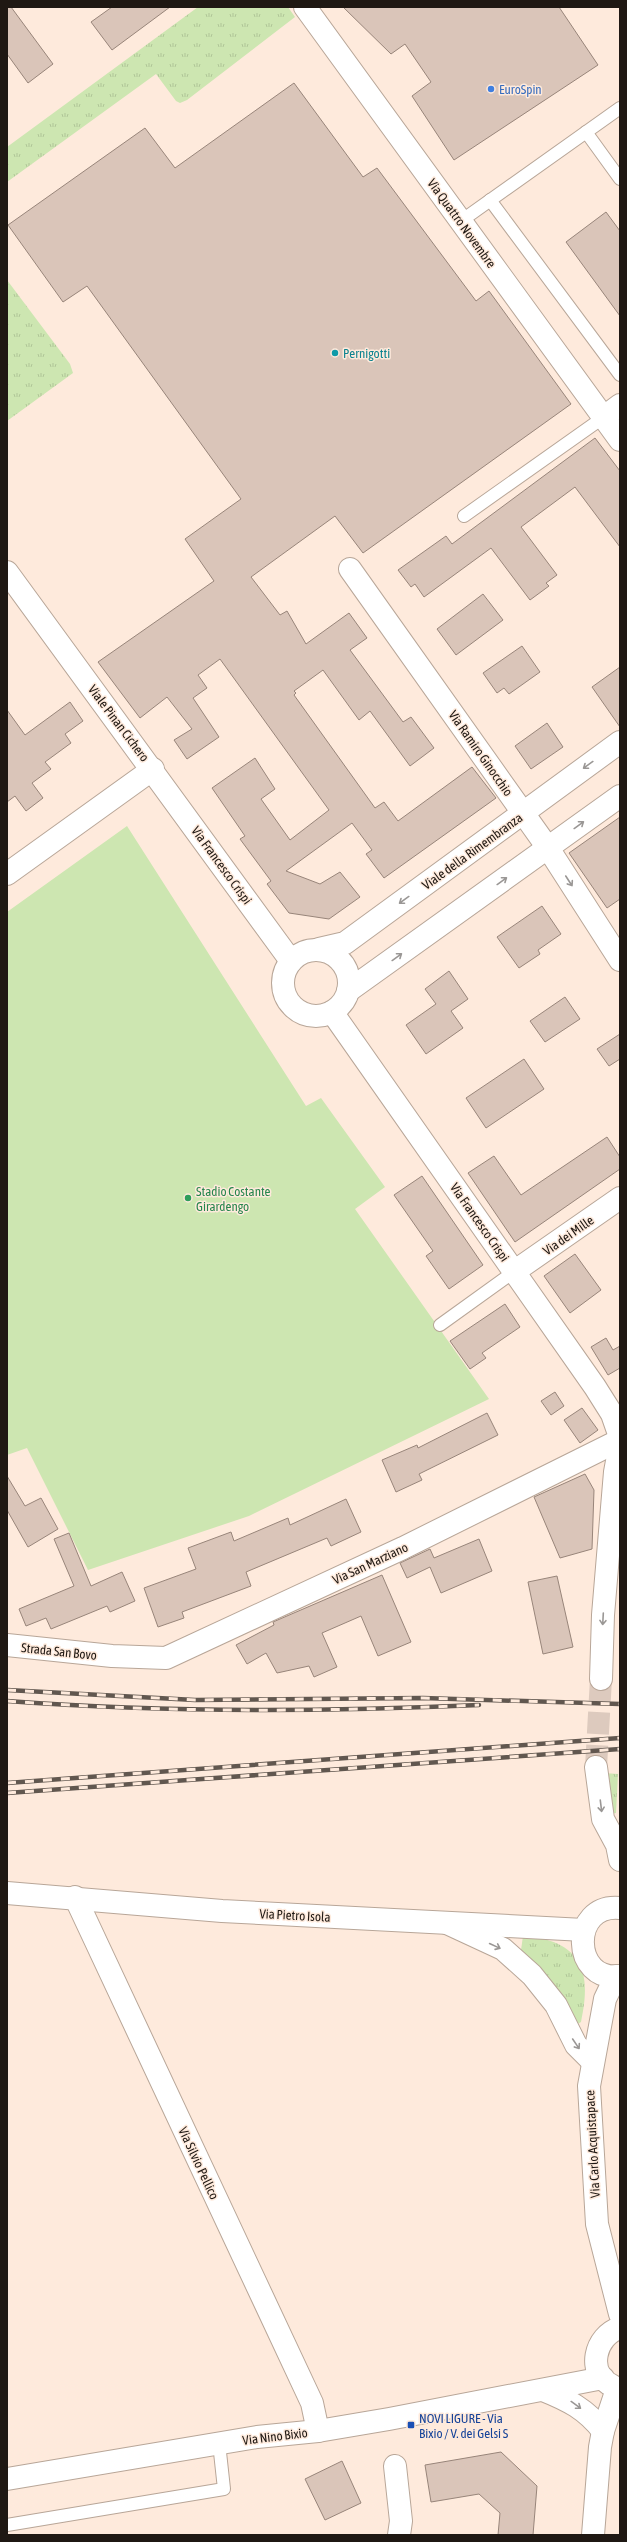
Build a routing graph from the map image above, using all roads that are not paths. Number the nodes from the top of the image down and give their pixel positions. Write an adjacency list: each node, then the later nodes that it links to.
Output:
1 (305, 7): 6 (street, Via Quattro Novembre)
2 (620, 108): 3 (lane)
3 (586, 132): 4 (lane); 5 (lane)
4 (620, 179)
5 (490, 200): 6 (lane); 7 (lane)
6 (461, 221): 8 (street, Via Quattro Novembre)
7 (620, 376)
8 (612, 411): 9 (street, Via Quattro Novembre); 10 (lane)
9 (620, 440)
10 (464, 516)
11 (350, 569): 16 (street, Via Ramiro Ginocchio)
12 (7, 572): 14 (street, Viale Pinan Cichero)
13 (620, 742): 16 (street, Viale della Rimembranza, one-way to 16)
14 (153, 769): 18 (street, Viale Pinan Cichero); 21 (street, Via Francesco Crispi)
15 (620, 796): 17 (street, one-way to 15)
16 (523, 813): 17 (street, Via Ramiro Ginocchio); 19 (street, Viale della Rimembranza, one-way to 19)
17 (548, 848): 20 (street, Via Ramiro Ginocchio, one-way to 20); 22 (street, one-way to 17)
18 (7, 874)
19 (319, 949): 21 (street); 22 (street)
20 (620, 960)
21 (291, 961): 23 (street)
22 (348, 991): 23 (street)
23 (332, 1012): 25 (street, Via Francesco Crispi)
24 (620, 1198): 25 (street, Via dei Mille)
25 (515, 1271): 26 (lane); 27 (street, Via Francesco Crispi)
26 (440, 1325)
27 (620, 1439): 32 (street, Via San Marziano)
28 (620, 1445): 29 (street)
29 (607, 1580): 30 (street); 33 (street, one-way to 33)
30 (620, 1612)
31 (7, 1645): 32 (street, Strada San Bovo)
32 (112, 1656)
33 (600, 1679)
34 (596, 1767): 35 (street, one-way to 35)
35 (619, 1846)
36 (7, 1893): 37 (street, Via Pietro Isola)
37 (75, 1897): 39 (street, Via Pietro Isola); 47 (street, Via Silvio Pellico)
38 (620, 1908): 40 (street)
39 (447, 1923): 40 (street, Via Pietro Isola); 42 (street, one-way to 42)
40 (584, 1930): 41 (street)
41 (618, 1976): 42 (street, Via Carlo Acquistapace)
42 (592, 2061): 43 (street, Via Carlo Acquistapace)
43 (620, 2314)
44 (620, 2328): 45 (street)
45 (613, 2385): 46 (street, Via Nino Bixio); 48 (street)
46 (543, 2390): 47 (street, Via Nino Bixio); 48 (street, one-way to 48)
47 (318, 2431): 49 (street, Via Nino Bixio)
48 (603, 2431): 54 (street)
49 (219, 2443): 51 (street, Via Nino Bixio); 52 (lane)
50 (395, 2466): 53 (street)
51 (7, 2479)
52 (7, 2525)
53 (399, 2535)
54 (593, 2535)

